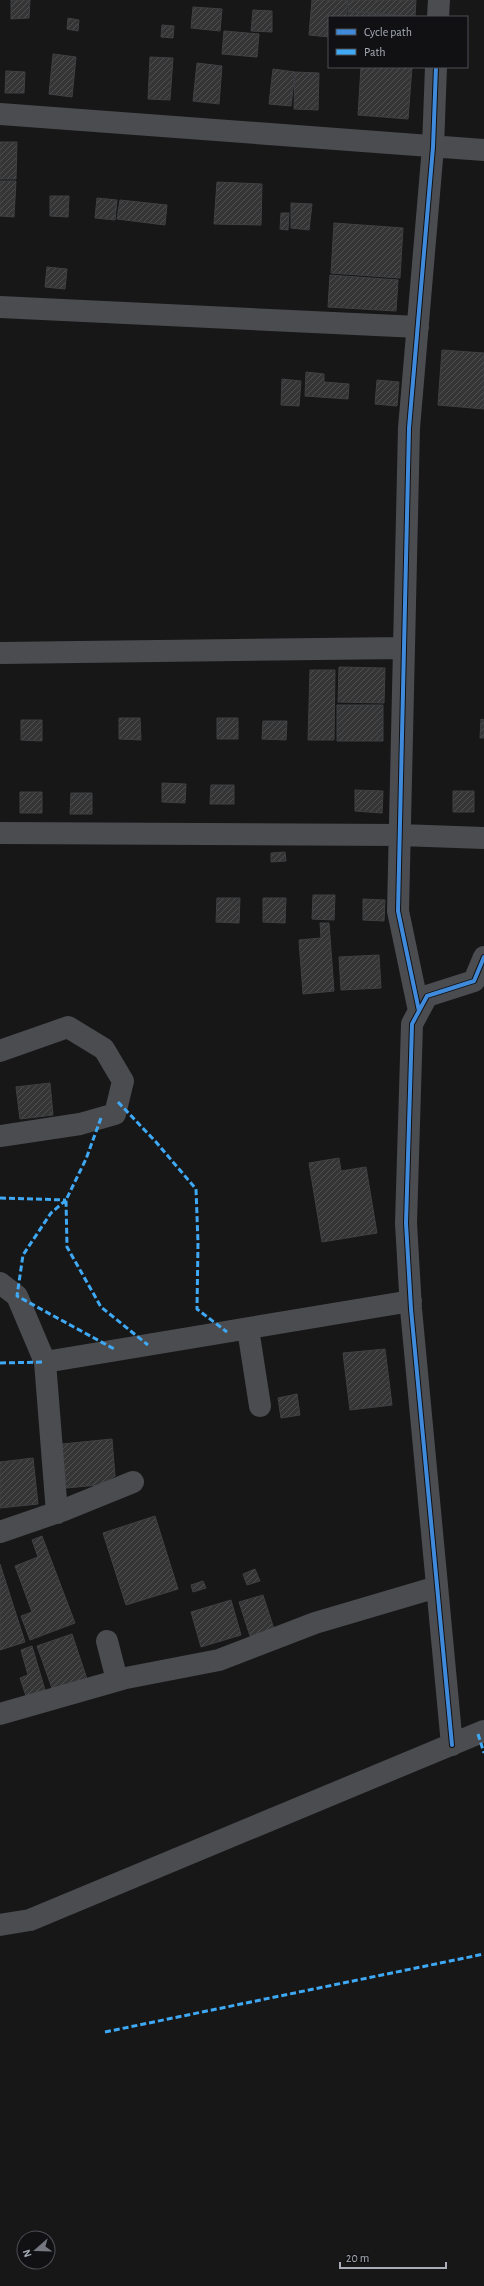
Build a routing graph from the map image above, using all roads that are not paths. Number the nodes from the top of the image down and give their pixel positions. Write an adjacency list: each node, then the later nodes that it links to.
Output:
1 (439, 0): 2 (street)
2 (438, 16)
3 (436, 68): 5 (street)
4 (0, 114): 5 (street)
5 (433, 147): 6 (street); 8 (street)
6 (484, 150)
7 (0, 307): 8 (street)
8 (418, 327): 9 (street)
9 (404, 648): 10 (street); 12 (street)
10 (0, 653)
11 (0, 833): 12 (street)
12 (400, 835): 13 (street); 15 (street)
13 (484, 838)
14 (484, 957): 15 (street)
15 (419, 1010): 19 (street)
16 (0, 1050): 17 (street)
17 (0, 1136)
18 (0, 1283): 21 (street)
19 (411, 1301): 20 (street); 26 (street)
20 (248, 1328): 21 (street); 22 (street)
21 (44, 1362): 24 (street)
22 (260, 1406)
23 (133, 1482): 24 (street)
24 (57, 1513): 25 (street)
25 (0, 1532)
26 (437, 1588): 28 (street); 31 (street)
27 (107, 1641): 28 (street)
28 (117, 1680): 29 (street)
29 (0, 1714)
30 (484, 1731): 31 (street)
31 (452, 1745): 32 (street)
32 (0, 1924)

